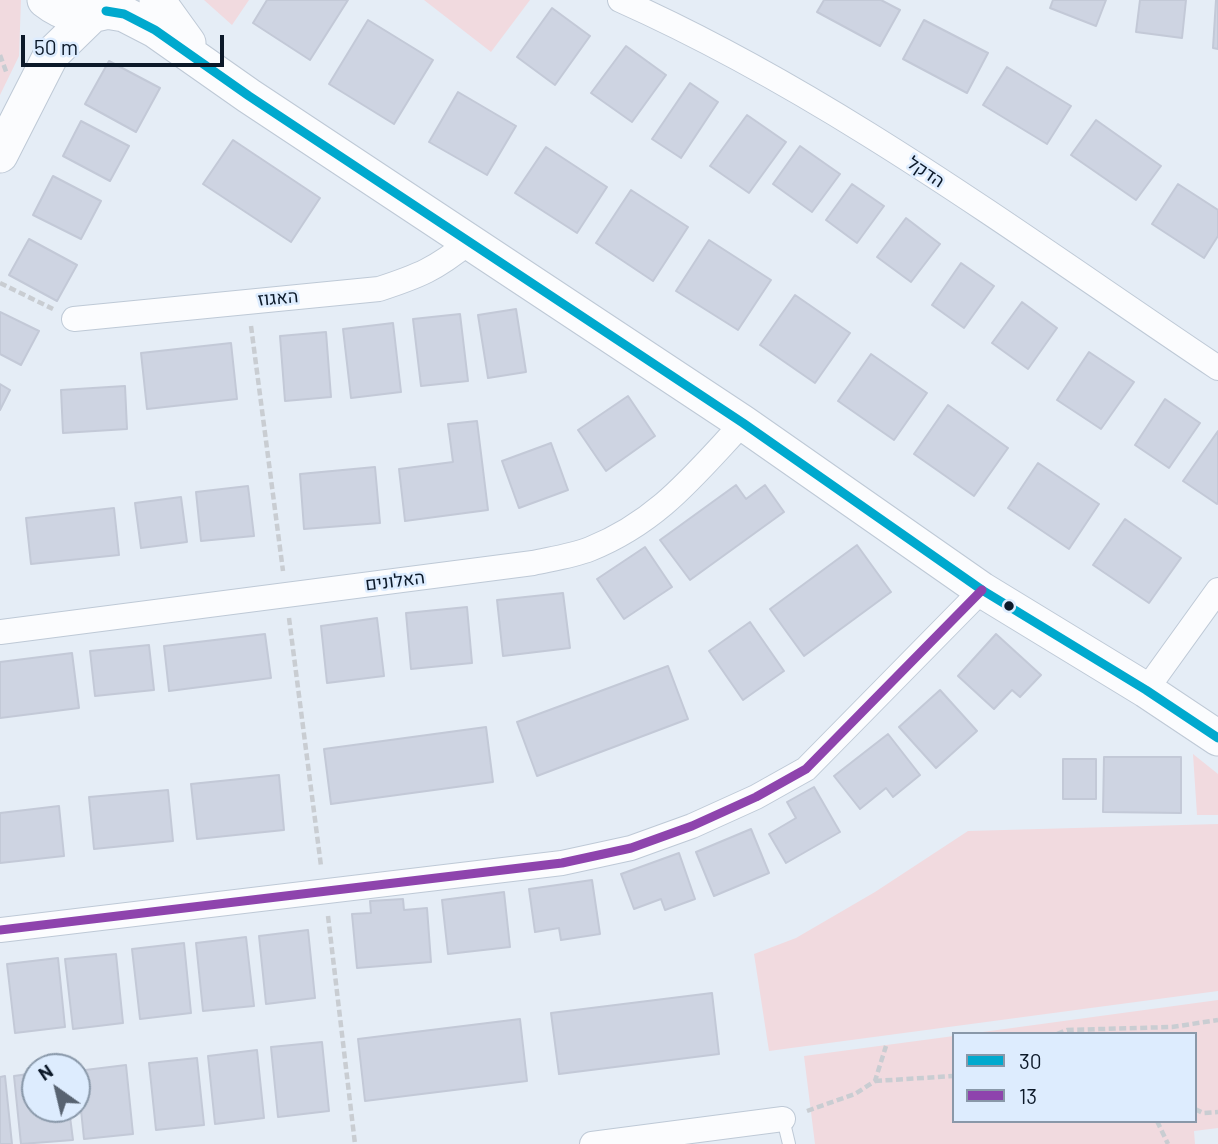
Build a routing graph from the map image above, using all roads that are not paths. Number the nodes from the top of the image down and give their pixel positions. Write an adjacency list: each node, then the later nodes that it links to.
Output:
1 (157, 0): 6 (street)
2 (620, 0): 10 (street, הדקל)
3 (46, 1): 4 (street); 5 (street)
4 (106, 9): 5 (street); 6 (street)
5 (40, 74): 7 (street)
6 (223, 78): 8 (street)
7 (0, 155)
8 (469, 242): 9 (street, האגוז); 11 (street)
9 (74, 319)
10 (1218, 368)
11 (743, 423): 12 (street); 14 (street, האלונים)
12 (982, 590): 15 (street); 17 (street)
13 (1218, 590): 15 (street)
14 (0, 632)
15 (1146, 690): 16 (street)
16 (1218, 738)
17 (0, 930)
18 (783, 1119): 19 (street); 20 (lane)
19 (592, 1144)
20 (789, 1144)

